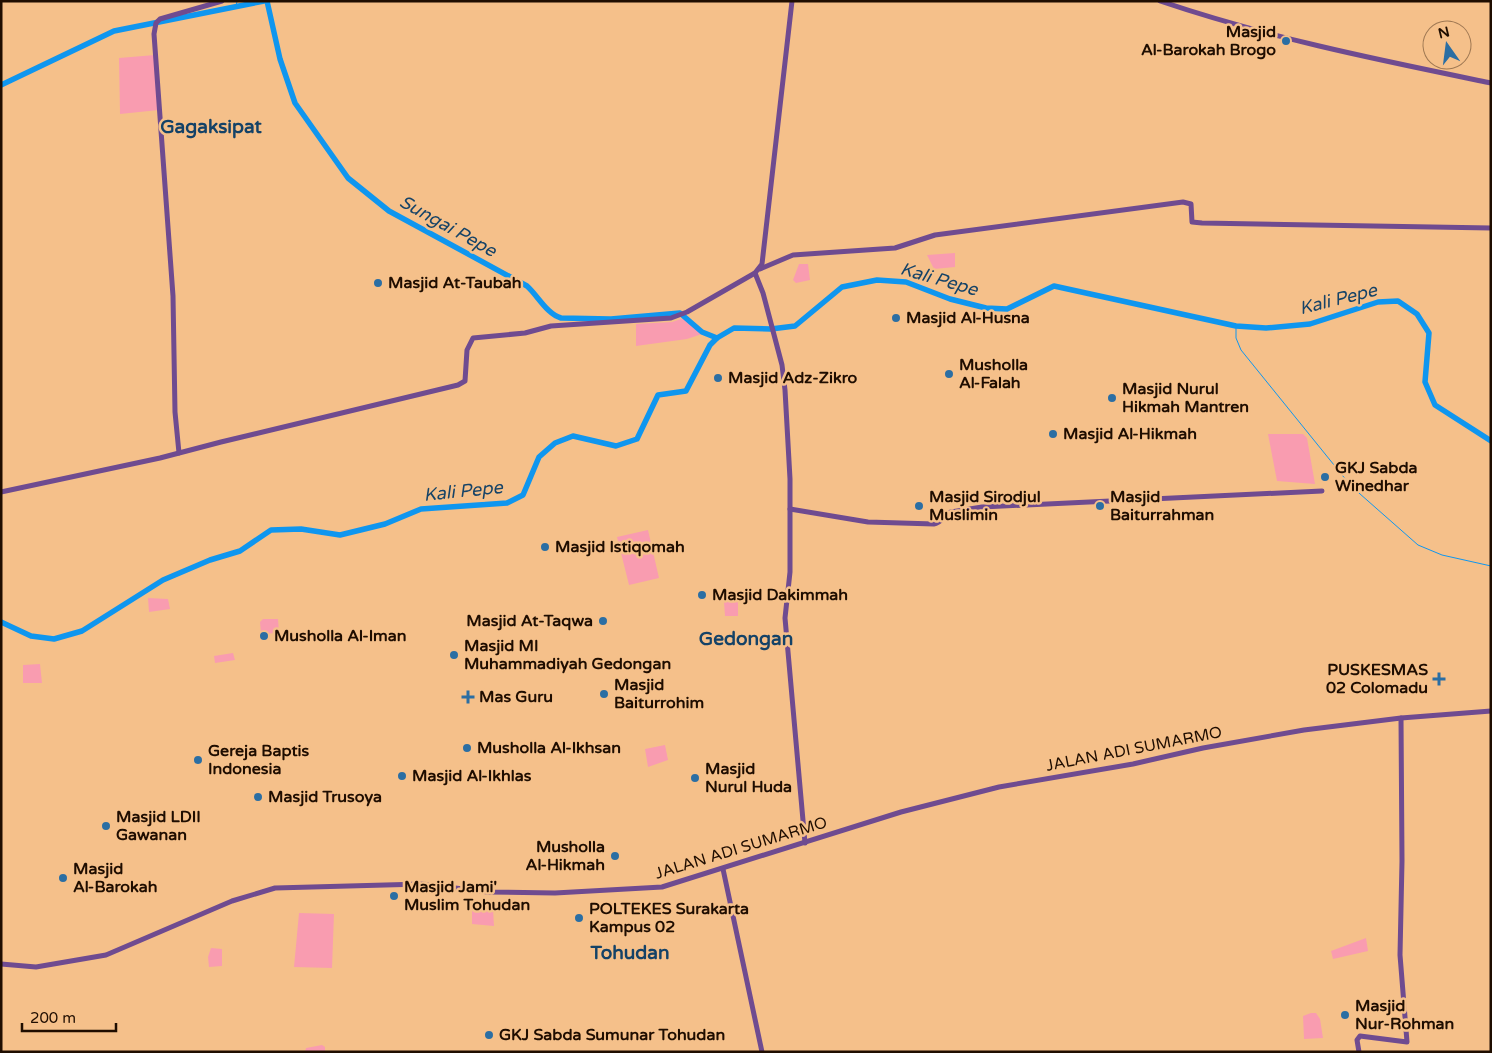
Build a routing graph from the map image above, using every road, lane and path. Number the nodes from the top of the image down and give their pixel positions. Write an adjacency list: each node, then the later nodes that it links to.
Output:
1 (222, 1): 7 (main road)
2 (792, 1): 6 (main road)
3 (1160, 1): 4 (main road)
4 (1491, 83)
5 (1491, 228): 6 (main road)
6 (758, 271): 7 (main road); 10 (main road)
7 (179, 453): 9 (main road)
8 (1322, 491): 10 (main road)
9 (1, 492)
10 (790, 509): 13 (main road)
11 (1491, 711): 12 (main road, JALAN ADI SUMARMO)
12 (1401, 718): 13 (main road, JALAN ADI SUMARMO); 17 (main road)
13 (805, 843): 14 (main road, JALAN ADI SUMARMO)
14 (723, 869): 15 (main road, JALAN ADI SUMARMO); 16 (main road)
15 (1, 964)
16 (762, 1052)
17 (1359, 1052)

